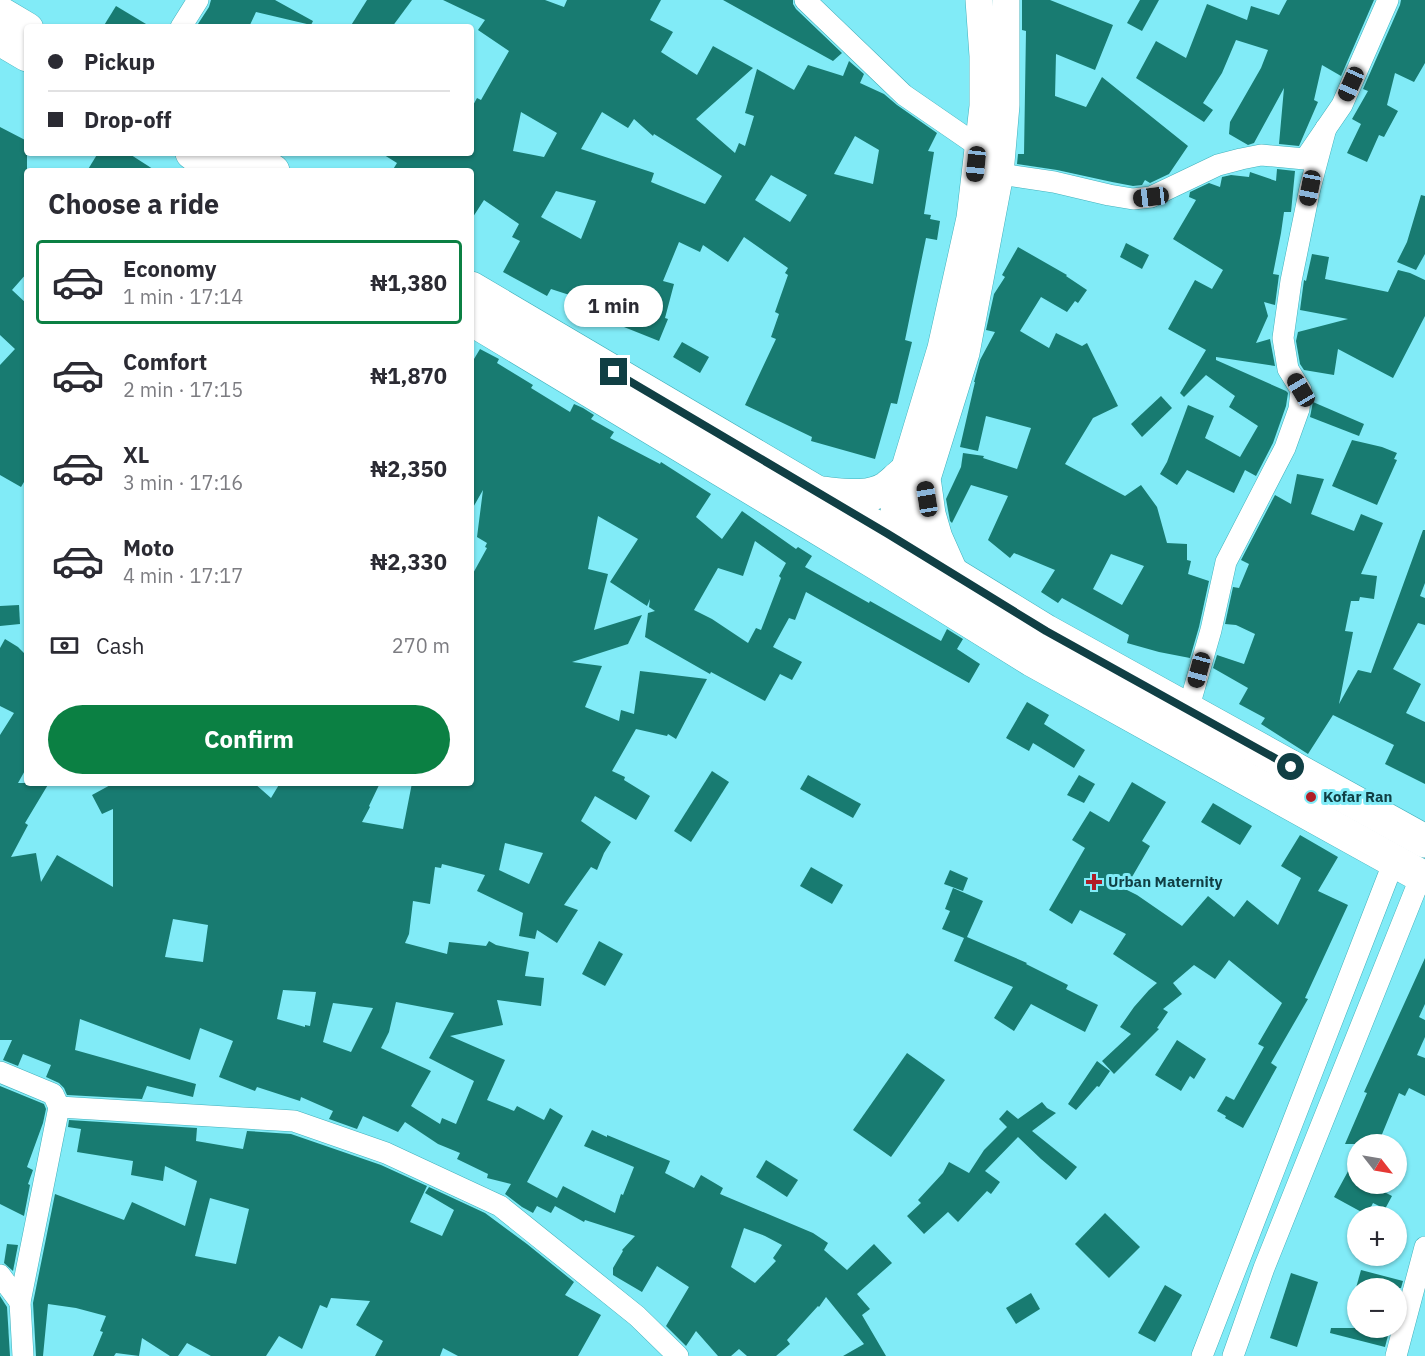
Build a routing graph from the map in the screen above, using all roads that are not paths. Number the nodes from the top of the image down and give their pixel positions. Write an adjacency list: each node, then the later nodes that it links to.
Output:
1 (198, 0): 7 (street)
2 (805, 0): 12 (street)
3 (979, 0): 12 (street)
4 (1006, 0): 17 (street)
5 (1388, 0): 11 (street)
6 (0, 13): 8 (main road)
7 (183, 24)
8 (24, 27)
9 (0, 39): 10 (main road)
10 (24, 53)
11 (1326, 128): 17 (street); 24 (street)
12 (978, 146): 20 (street)
13 (197, 156): 15 (main road)
14 (247, 156): 16 (main road)
15 (218, 168)
16 (268, 168)
17 (1000, 174): 20 (street)
18 (474, 290): 21 (main road)
19 (474, 321): 22 (main road)
20 (914, 479): 21 (main road); 22 (street); 23 (main road)
21 (817, 492): 22 (main road)
22 (894, 556): 23 (main road); 26 (main road)
23 (952, 574): 24 (main road)
24 (1188, 710): 25 (main road)
25 (1425, 841)
26 (1413, 871): 34 (street); 35 (street)
27 (0, 1072): 28 (street)
28 (58, 1107): 31 (street); 33 (street)
29 (1425, 1247): 36 (street)
30 (0, 1275): 31 (street)
31 (20, 1302): 32 (street)
32 (23, 1356)
33 (678, 1356)
34 (1202, 1356)
35 (1233, 1356)
36 (1396, 1356)

